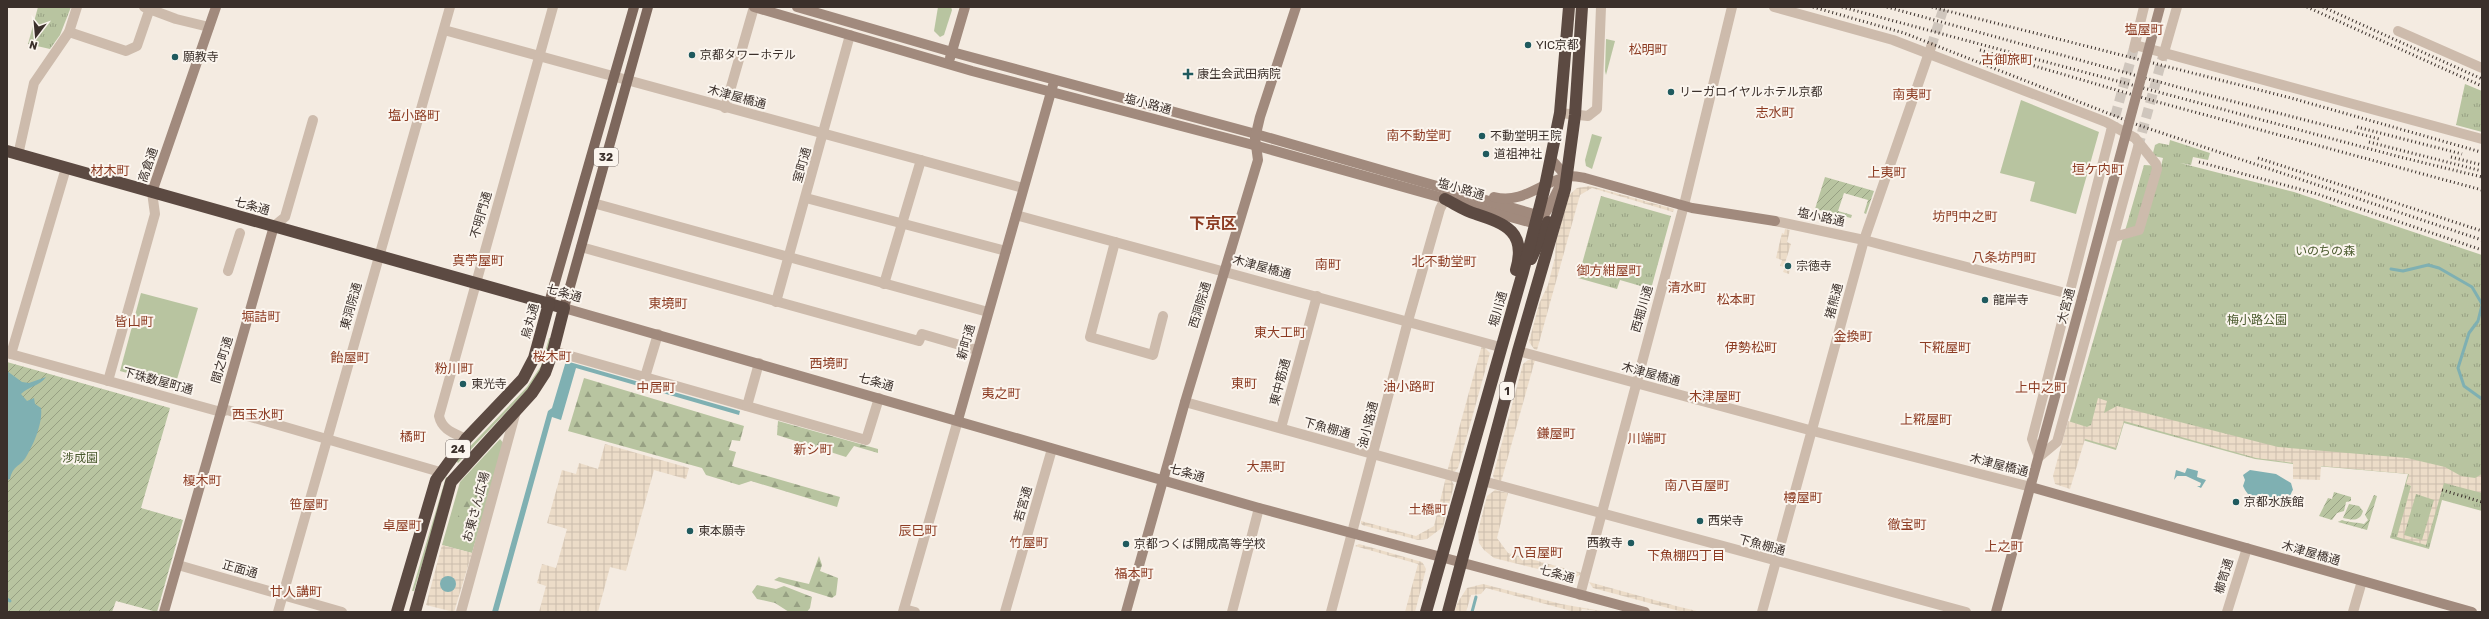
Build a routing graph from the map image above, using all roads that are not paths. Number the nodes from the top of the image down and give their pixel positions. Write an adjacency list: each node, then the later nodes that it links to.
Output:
1 (77, 7): 23 (street)
2 (216, 7): 20 (street, 高倉通)
3 (450, 7): 21 (street, 東洞院通)
4 (553, 7): 28 (street, 不明門通)
5 (634, 7): 31 (main road, 烏丸通 / 32)
6 (648, 7): 32 (main road, 32)
7 (754, 7): 24 (street, 塩小路通); 35 (street)
8 (797, 7): 26 (street, 塩小路通)
9 (965, 7): 26 (street)
10 (1296, 7): 41 (street, 西洞院通)
11 (1569, 7): 36 (highway, 堀川通 / 1)
12 (1582, 7): 37 (highway, 堀川通 / 1)
13 (1601, 7): 37 (street)
14 (1732, 7): 56 (street, 西堀川通)
15 (1774, 7): 25 (street)
16 (2144, 7): 27 (street)
17 (2160, 7): 104 (street, 大宮通, bridge)
18 (2177, 7): 27 (street)
19 (147, 9): 20 (street); 23 (street)
20 (209, 27): 52 (street, 高倉通)
21 (444, 30): 28 (street, 木津屋橋通); 67 (street, 東洞院通)
22 (2398, 31): 30 (street)
23 (69, 32): 45 (street)
24 (850, 35): 29 (street, 塩小路通); 40 (street, 室町通)
25 (1930, 50): 62 (street); 63 (street, 猪熊通)
26 (952, 52): 29 (street); 33 (street, 塩小路通)
27 (2163, 54): 42 (street)
28 (540, 55): 31 (street, 木津屋橋通); 71 (street, 不明門通)
29 (948, 64): 34 (street, 塩小路通)
30 (2482, 68)
31 (615, 75): 32 (street, 木津屋橋通); 77 (main road, 烏丸通 / 32)
32 (628, 79): 35 (street, 木津屋橋通); 55 (main road, 32)
33 (1055, 80): 34 (street, 新町通); 41 (street, 塩小路通)
34 (1051, 92): 43 (street, 塩小路通); 51 (street, 新町通)
35 (725, 108): 40 (street, 木津屋橋通)
36 (1560, 113): 37 (street); 46 (highway, 堀川通 / 1)
37 (1575, 115): 49 (highway, 堀川通 / 1)
38 (313, 120): 60 (street, 間之町通)
39 (2111, 131): 73 (street)
40 (824, 132): 47 (street, 木津屋橋通); 54 (street, 室町通)
41 (1256, 134): 43 (street, 西洞院通); 53 (street, 塩小路通)
42 (2482, 139)
43 (1256, 146): 53 (street, 塩小路通); 69 (street, 西洞院通)
44 (2138, 147): 62 (street)
45 (13, 153): 48 (highway, 七条通)
46 (1551, 159): 49 (street); 50 (highway, 堀川通 / 1)
47 (920, 160): 51 (street, 木津屋橋通); 59 (street)
48 (66, 168): 52 (highway, 七条通); 87 (street)
49 (1566, 176): 50 (street); 56 (street, 塩小路通); 58 (highway, 堀川通 / 1)
50 (1545, 186): 53 (street); 58 (highway, 堀川通 / 1)
51 (1023, 188): 57 (street, 新町通)
52 (152, 192): 60 (highway, 七条通); 90 (street, 高倉通)
53 (1448, 194): 58 (street, 塩小路通); 81 (street, 油小路通); 83 (highway, 1)
54 (806, 198): 59 (street); 68 (street, 室町通)
55 (593, 203): 65 (main road, 32); 68 (street)
56 (1684, 205): 63 (street, 塩小路通); 91 (street, 西堀川通)
57 (1016, 215): 64 (street, 木津屋橋通); 66 (street, 新町通)
58 (1545, 219): 83 (highway, 堀川通 / 1); 86 (highway, 堀川通 / 1)
59 (902, 224): 66 (street); 72 (street)
60 (274, 226): 67 (highway, 七条通); 96 (street, 間之町通)
61 (240, 233): 70 (street)
62 (2114, 237): 75 (street)
63 (1864, 240): 73 (street, 塩小路通); 99 (street, 猪熊通)
64 (1115, 242): 69 (street, 木津屋橋通); 80 (street)
65 (581, 247): 76 (street); 78 (main road, 32)
66 (1006, 251): 79 (street, 新町通)
67 (379, 256): 71 (highway, 七条通); 100 (street, 東洞院通)
68 (789, 258): 72 (street); 76 (street, 室町通)
69 (1224, 270): 74 (street, 木津屋橋通); 93 (street, 西洞院通)
70 (228, 271)
71 (476, 283): 77 (highway, 七条通); 101 (street, 不明門通)
72 (884, 284): 79 (street)
73 (2069, 292): 75 (street, 塩小路通); 104 (street)
74 (1317, 296): 81 (street, 木津屋橋通); 98 (street, 東中筋通)
75 (2097, 298): 104 (street)
76 (776, 302): 84 (street)
77 (549, 303): 78 (highway, 七条通); 101 (highway, 烏丸通 / 24)
78 (564, 308): 82 (street, 七条通); 85 (highway, 24)
79 (988, 312): 84 (street, 新町通)
80 (1163, 316)
81 (1408, 321): 83 (street, 木津屋橋通); 103 (street, 油小路通)
82 (658, 334): 88 (street, 七条通); 89 (street)
83 (1500, 347): 107 (highway, 堀川通 / 1)
84 (977, 350): 97 (street, 新町通)
85 (553, 351): 89 (street); 95 (highway, 24)
86 (1518, 351): 91 (street, 木津屋橋通); 109 (highway, 堀川通 / 1)
87 (9, 353): 90 (street, 下珠数屋町通)
88 (759, 363): 92 (street, 七条通); 94 (street)
89 (645, 377): 94 (street)
90 (108, 381): 96 (street, 下珠数屋町通)
91 (1635, 383): 99 (street, 木津屋橋通); 112 (street, 西堀川通)
92 (879, 398): 94 (street); 97 (street, 七条通)
93 (1185, 402): 98 (street, 下魚棚通); 108 (street, 西洞院通)
94 (747, 406)
95 (516, 409): 106 (highway, 24); 129 (street, お東さん広場)
96 (221, 412): 100 (street, 下珠数屋町通); 118 (street, 間之町通)
97 (958, 420): 102 (street, 七条通); 122 (street, 新町通)
98 (1281, 428): 103 (street, 下魚棚通)
99 (1813, 431): 110 (street, 木津屋橋通); 116 (street, 猪熊通)
100 (327, 438): 105 (street, 下珠数屋町通); 120 (street, 東洞院通)
101 (466, 439): 105 (highway, 烏丸通 / 24)
102 (1052, 449): 108 (street, 七条通); 131 (street, 若宮通)
103 (1374, 454): 107 (street, 下魚棚通); 113 (street, 油小路通)
104 (2039, 457): 110 (street, 大宮通)
105 (440, 472): 106 (highway); 127 (highway, 烏丸通 / 24)
106 (458, 473): 128 (highway, 24)
107 (1463, 479): 115 (highway, 堀川通 / 1)
108 (1162, 480): 111 (street, 七条通); 132 (street, 西洞院通)
109 (1483, 481): 112 (street, 下魚棚通); 117 (highway, 堀川通 / 1)
110 (2031, 486): 114 (street, 木津屋橋通); 140 (street, 大宮通)
111 (1259, 508): 113 (street, 七条通); 133 (street)
112 (1602, 514): 116 (street, 下魚棚通); 121 (street, 西堀川通)
113 (1352, 532): 115 (street, 七条通); 134 (street, 油小路通)
114 (2247, 548): 119 (street, 木津屋橋通); 141 (street, 櫛笥通)
115 (1441, 557): 117 (street, 七条通); 135 (highway, 堀川通 / 1)
116 (1776, 562): 138 (street, 猪熊通); 139 (street, 下魚棚通)
117 (1462, 563): 121 (street, 七条通); 136 (highway, 堀川通 / 1)
118 (178, 565): 120 (street, 正面通); 124 (street, 間之町通)
119 (2362, 581): 123 (street, 木津屋橋通); 142 (street)
120 (283, 595): 125 (street, 東洞院通); 126 (street, 正面通)
121 (1580, 595): 137 (street, 七条通)
122 (904, 610): 130 (street)
123 (2456, 610): 143 (street, 木津屋橋通)
124 (164, 612)
125 (278, 612)
126 (342, 612)
127 (397, 612)
128 (415, 612)
129 (461, 612)
130 (915, 612)
131 (1005, 612)
132 (1126, 612)
133 (1232, 612)
134 (1331, 612)
135 (1426, 612)
136 (1448, 612)
137 (1645, 612)
138 (1762, 612)
139 (1966, 612)
140 (1996, 612)
141 (2227, 612)
142 (2353, 612)
143 (2472, 612)

